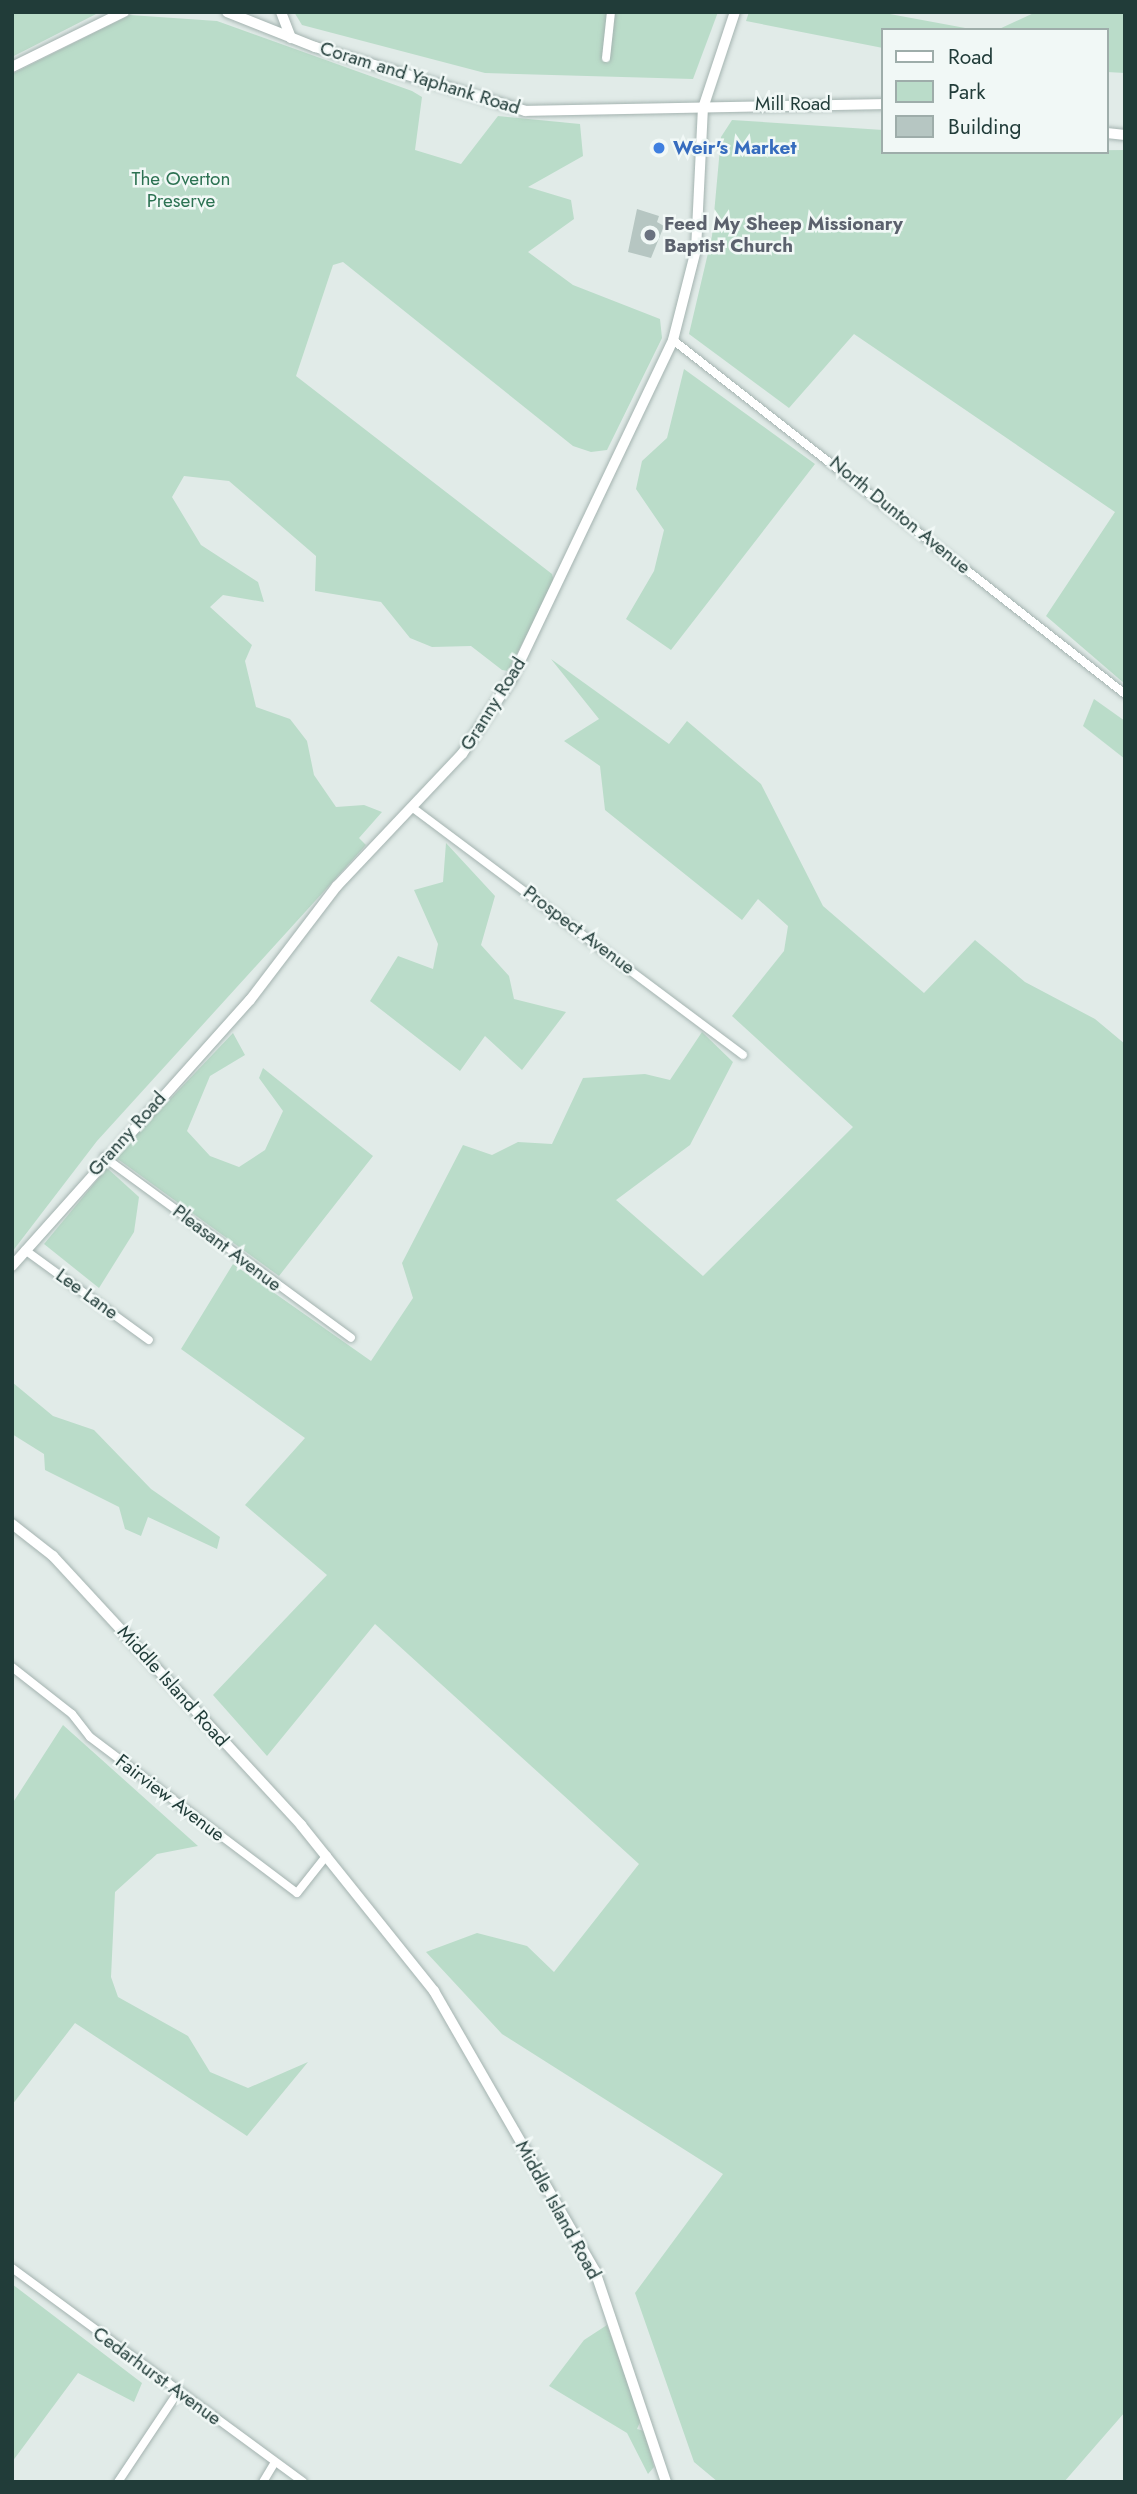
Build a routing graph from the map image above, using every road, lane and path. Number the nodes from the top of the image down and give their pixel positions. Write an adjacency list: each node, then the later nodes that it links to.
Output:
1 (124, 12): 8 (street)
2 (227, 12): 6 (street, Coram and Yaphank Road)
3 (281, 12): 6 (street)
4 (611, 12): 7 (street)
5 (735, 12): 10 (street, Granny Road)
6 (292, 38): 10 (street, Coram and Yaphank Road)
7 (606, 58)
8 (12, 67)
9 (881, 104): 10 (street, Mill Road)
10 (704, 108): 11 (street, Granny Road)
11 (673, 340): 12 (street, North Dunton Avenue); 13 (street, Granny Road)
12 (1125, 694)
13 (412, 808): 14 (street, Prospect Avenue); 15 (street, Granny Road)
14 (743, 1055)
15 (104, 1157): 16 (street, Granny Road); 18 (street, Pleasant Avenue)
16 (26, 1250): 17 (street, Granny Road); 19 (street, Lee Lane)
17 (12, 1266)
18 (351, 1338)
19 (149, 1340)
20 (12, 1524): 22 (street, Middle Island Road)
21 (12, 1667): 22 (street, Fairview Avenue)
22 (327, 1855): 29 (street, Middle Island Road)
23 (12, 2268): 24 (street, Cedarhurst Avenue)
24 (178, 2392): 25 (street, Cedarhurst Avenue); 26 (street)
25 (275, 2462): 27 (street); 28 (street, Cedarhurst Avenue)
26 (118, 2482)
27 (263, 2482)
28 (303, 2482)
29 (666, 2482)

